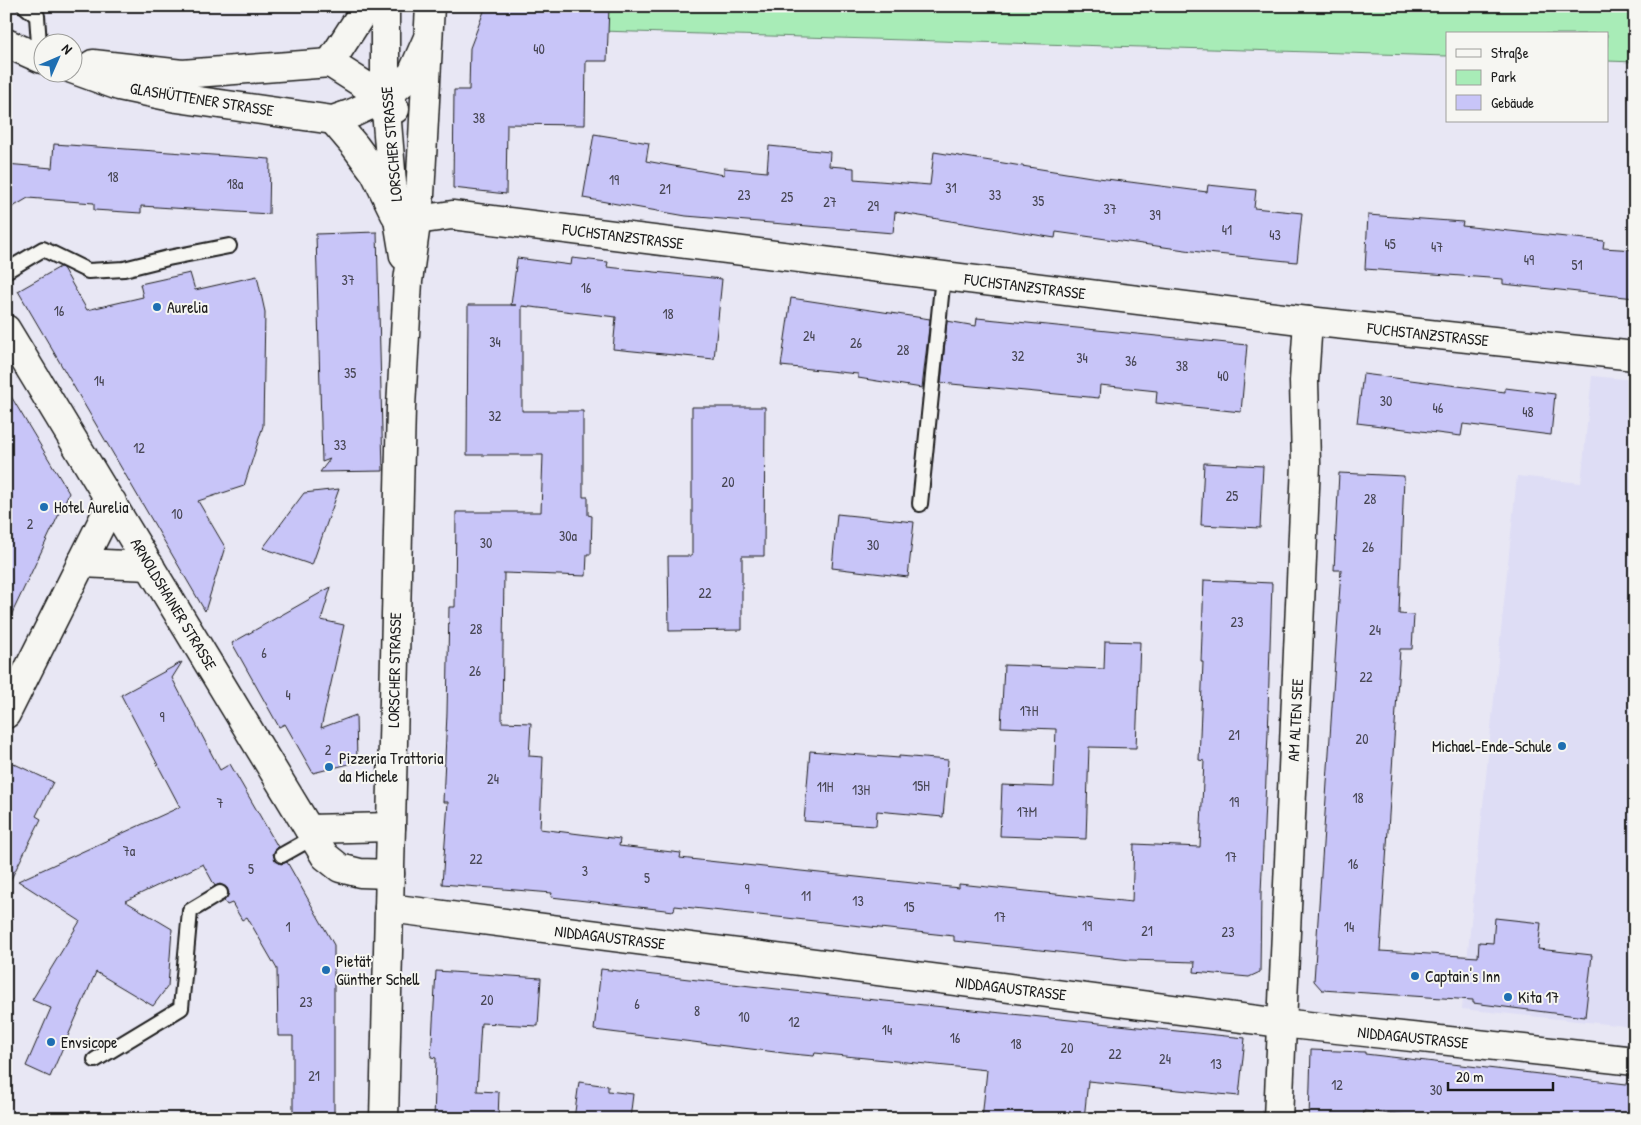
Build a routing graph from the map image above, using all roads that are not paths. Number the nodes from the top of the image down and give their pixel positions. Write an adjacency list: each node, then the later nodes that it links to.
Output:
1 (25, 6): 5 (lane)
2 (364, 6): 10 (street)
3 (385, 6): 12 (street, LORSCHER STRASSE)
4 (430, 6): 6 (street, LORSCHER STRASSE)
5 (40, 32)
6 (429, 35): 12 (street, GLASHÜTTENER STRASSE); 14 (street, LORSCHER STRASSE)
7 (6, 44): 8 (street)
8 (32, 54)
9 (82, 63): 10 (street, GLASHÜTTENER STRASSE)
10 (330, 63): 12 (street)
11 (82, 73): 13 (street, GLASHÜTTENER STRASSE)
12 (385, 98): 13 (street, GLASHÜTTENER STRASSE); 14 (street); 15 (street, LORSCHER STRASSE)
13 (333, 120): 15 (street)
14 (421, 170): 15 (street, LORSCHER STRASSE)
15 (407, 219): 18 (street, FUCHSTANZSTRASSE); 27 (street, LORSCHER STRASSE)
16 (229, 246): 17 (lane)
17 (6, 271)
18 (943, 276): 19 (street, FUCHSTANZSTRASSE); 23 (lane)
19 (1308, 322): 21 (street, FUCHSTANZSTRASSE); 33 (street, AM ALTEN SEE)
20 (6, 329): 22 (street, ARNOLDSHAINER STRASSE)
21 (1635, 356)
22 (112, 502): 24 (street); 25 (street, ARNOLDSHAINER STRASSE)
23 (920, 504)
24 (81, 563): 25 (street); 26 (street)
25 (150, 566): 28 (street, ARNOLDSHAINER STRASSE)
26 (6, 714)
27 (390, 827): 28 (street); 30 (street, LORSCHER STRASSE)
28 (311, 833): 29 (lane); 30 (street, ARNOLDSHAINER STRASSE)
29 (282, 855)
30 (390, 874): 32 (street, LORSCHER STRASSE)
31 (220, 893): 34 (lane)
32 (389, 908): 33 (street, NIDDAGAUSTRASSE); 36 (street, LORSCHER STRASSE)
33 (1281, 1023): 35 (street, NIDDAGAUSTRASSE); 37 (street, AM ALTEN SEE)
34 (95, 1060)
35 (1635, 1061)
36 (384, 1119)
37 (1278, 1119)

